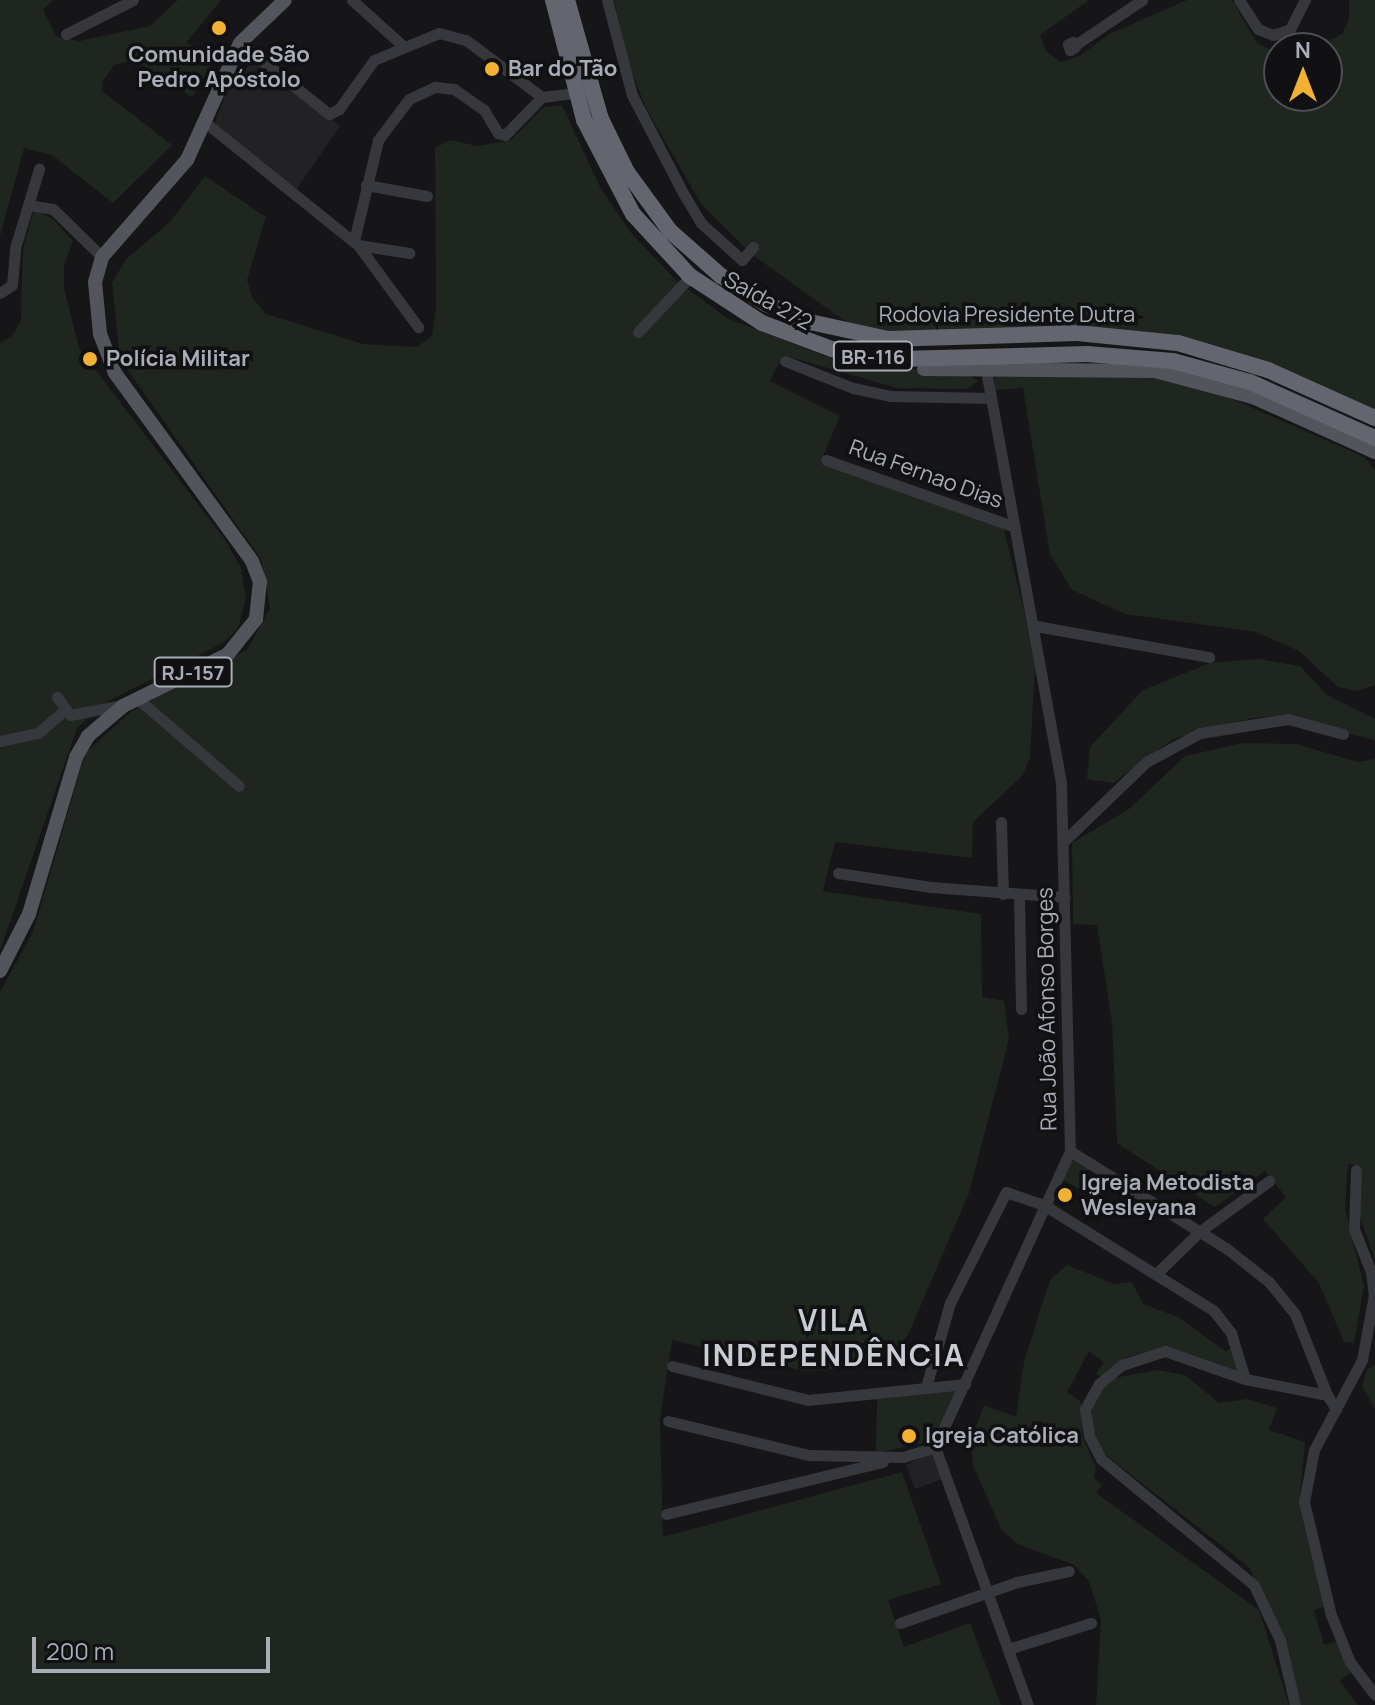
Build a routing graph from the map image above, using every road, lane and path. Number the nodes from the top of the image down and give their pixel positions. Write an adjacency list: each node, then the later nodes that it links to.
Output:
1 (133, 0): 11 (street)
2 (285, 0): 12 (main road, RJ-157)
3 (352, 0): 13 (street)
4 (553, 0): 17 (highway, Rodovia Presidente Dutra / BR-116)
5 (567, 0): 15 (highway, Rodovia Presidente Dutra / BR-116)
6 (574, 0): 15 (highway)
7 (607, 0): 24 (street)
8 (1142, 0): 14 (street)
9 (1239, 0): 10 (street)
10 (1305, 0)
11 (66, 34)
12 (240, 43): 13 (street); 18 (main road, RJ-157)
13 (402, 45): 16 (street)
14 (1075, 45)
15 (579, 49): 35 (highway, Rodovia Presidente Dutra / BR-116)
16 (542, 97): 17 (street); 20 (street)
17 (578, 100): 27 (highway, Saída 272); 36 (highway, Rodovia Presidente Dutra / BR-116)
18 (206, 123): 23 (street); 26 (main road, RJ-157)
19 (39, 169): 22 (street)
20 (366, 185): 21 (street); 23 (street)
21 (427, 196)
22 (36, 206): 26 (street); 28 (street)
23 (356, 243): 25 (street); 29 (street)
24 (753, 247)
25 (409, 253)
26 (102, 257): 43 (main road, RJ-157)
27 (688, 279): 30 (street); 32 (highway, Saída 272)
28 (0, 293)
29 (418, 327)
30 (638, 332)
31 (785, 361): 34 (street)
32 (924, 369): 33 (main road)
33 (986, 370): 34 (street, Rua João Afonso Borges); 37 (main road)
34 (990, 398): 39 (street, Rua João Afonso Borges)
35 (1375, 418)
36 (1375, 438)
37 (1375, 452)
38 (826, 460): 39 (street, Rua Fernao Dias)
39 (1012, 526): 40 (street, Rua João Afonso Borges)
40 (1036, 626): 41 (street); 49 (street, Rua João Afonso Borges)
41 (1209, 657)
42 (57, 697): 44 (street)
43 (132, 702): 44 (street); 47 (street); 54 (main road, RJ-157)
44 (63, 711): 46 (street)
45 (1343, 734): 49 (street)
46 (0, 741)
47 (239, 786)
48 (1001, 822): 51 (street)
49 (1064, 841): 53 (street, Rua João Afonso Borges)
50 (838, 873): 51 (street)
51 (1003, 894): 52 (street)
52 (1019, 895): 53 (street); 55 (street)
53 (1065, 897): 56 (street, Rua João Afonso Borges)
54 (0, 971)
55 (1021, 1009)
56 (1070, 1151): 59 (street, Rua João Afonso Borges); 60 (street)
57 (1356, 1170): 62 (street)
58 (1269, 1181): 60 (street)
59 (1044, 1205): 61 (street); 66 (street, Rua João Afonso Borges); 67 (street)
60 (1199, 1232): 61 (street); 68 (street)
61 (1156, 1274): 65 (street)
62 (1362, 1360): 63 (street); 69 (street)
63 (1375, 1361)
64 (672, 1366): 67 (street)
65 (1245, 1379): 68 (street); 81 (street)
66 (965, 1384): 67 (street); 71 (street, Rua João Afonso Borges)
67 (926, 1387)
68 (1327, 1395): 69 (street)
69 (1336, 1409): 79 (street)
70 (668, 1421): 72 (street)
71 (935, 1447): 72 (street); 75 (street)
72 (903, 1457): 73 (street)
73 (666, 1514)
74 (1069, 1571): 75 (street)
75 (987, 1592): 76 (street); 78 (street)
76 (900, 1623)
77 (1091, 1623): 78 (street)
78 (1008, 1649): 80 (street)
79 (1375, 1695)
80 (1028, 1705)
81 (1295, 1705)

